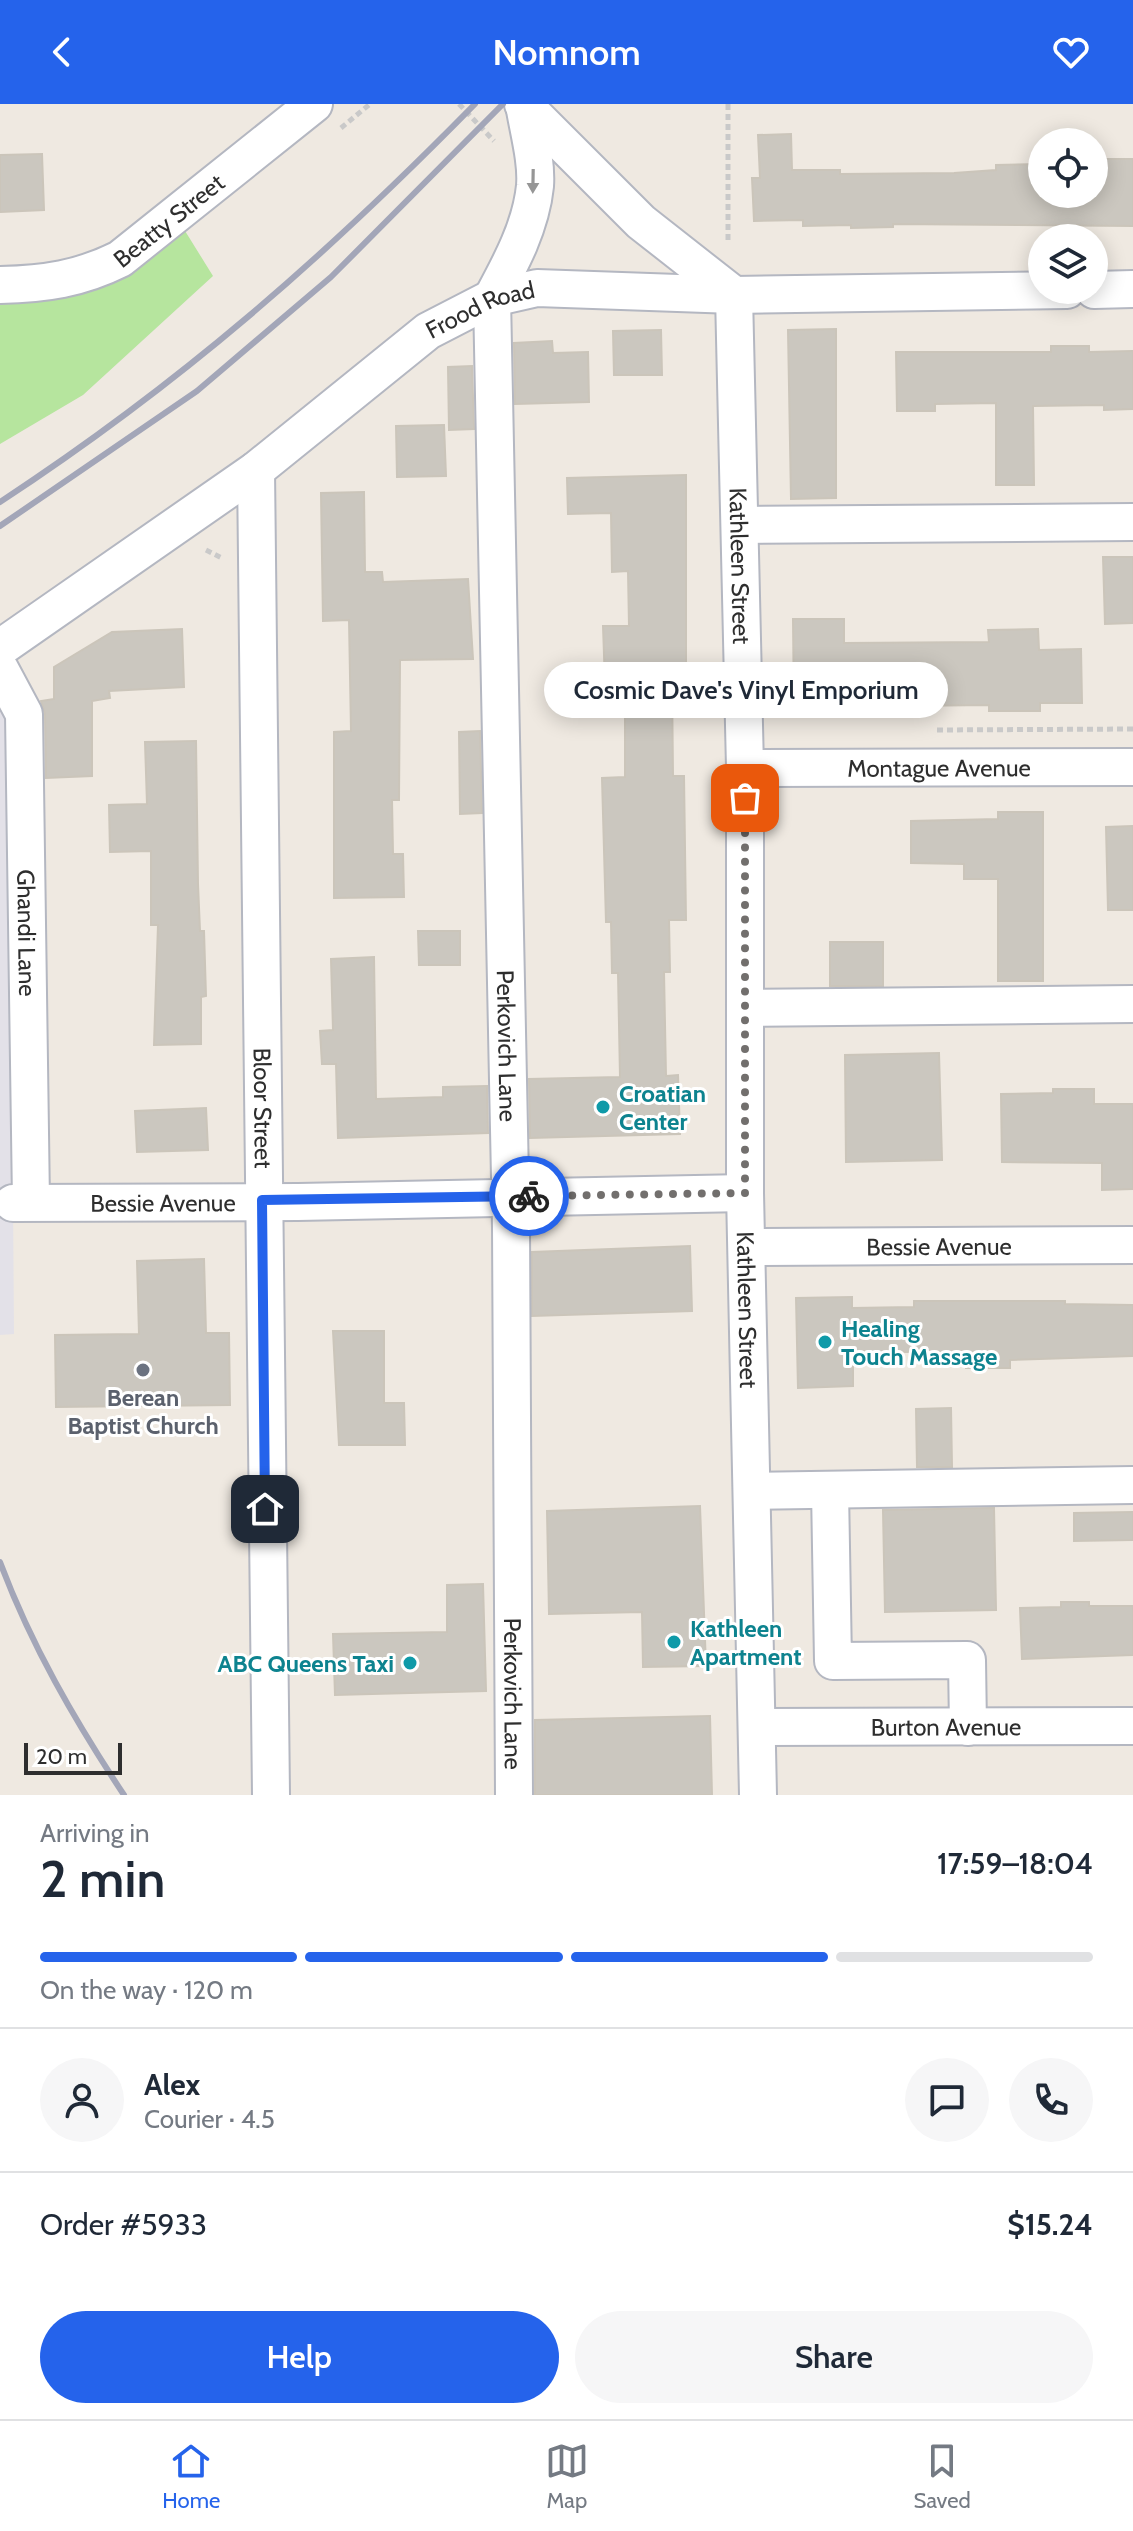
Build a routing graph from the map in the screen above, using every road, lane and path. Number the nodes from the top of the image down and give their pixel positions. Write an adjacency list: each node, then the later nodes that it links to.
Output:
1 (314, 104): 7 (street, Beatty Street)
2 (459, 104): 5 (path)
3 (524, 104): 11 (street); 12 (street, one-way to 12)
4 (728, 104): 6 (path)
5 (500, 147)
6 (728, 241)
7 (0, 285)
8 (1133, 289): 9 (street)
9 (1108, 290)
10 (1028, 291): 11 (street, Frood Road)
11 (734, 295): 12 (street, Frood Road); 15 (street, Kathleen Street)
12 (492, 298): 13 (street, Frood Road); 27 (street, Perkovich Lane)
13 (256, 470): 18 (street, Frood Road); 28 (street, Bloor Street)
14 (1133, 522): 15 (street)
15 (740, 525): 23 (street, Kathleen Street)
16 (206, 550): 17 (path)
17 (226, 568)
18 (0, 648)
19 (0, 669): 29 (street, Ghandi Lane)
20 (1133, 729): 21 (path)
21 (929, 730)
22 (1133, 767): 23 (street, Montague Avenue)
23 (745, 768): 25 (street, Kathleen Street)
24 (1133, 1004): 25 (street)
25 (745, 1008): 26 (street, Kathleen Street)
26 (745, 1193): 27 (street, Bessie Avenue); 31 (street, Kathleen Street)
27 (510, 1196): 28 (street, Bessie Avenue); 39 (street, Perkovich Lane)
28 (262, 1200): 29 (street, Bessie Avenue); 38 (street, Bloor Street)
29 (22, 1202)
30 (1133, 1245): 31 (street, Bessie Avenue)
31 (747, 1247): 34 (street, Kathleen Street)
32 (1133, 1485): 33 (street)
33 (830, 1490): 34 (street); 37 (street)
34 (752, 1491): 36 (street, Kathleen Street)
35 (1133, 1726): 37 (street, Burton Avenue)
36 (758, 1727): 37 (street, Burton Avenue); 40 (street, Kathleen Street)
37 (968, 1727)
38 (271, 1795)
39 (514, 1795)
40 (758, 1795)

